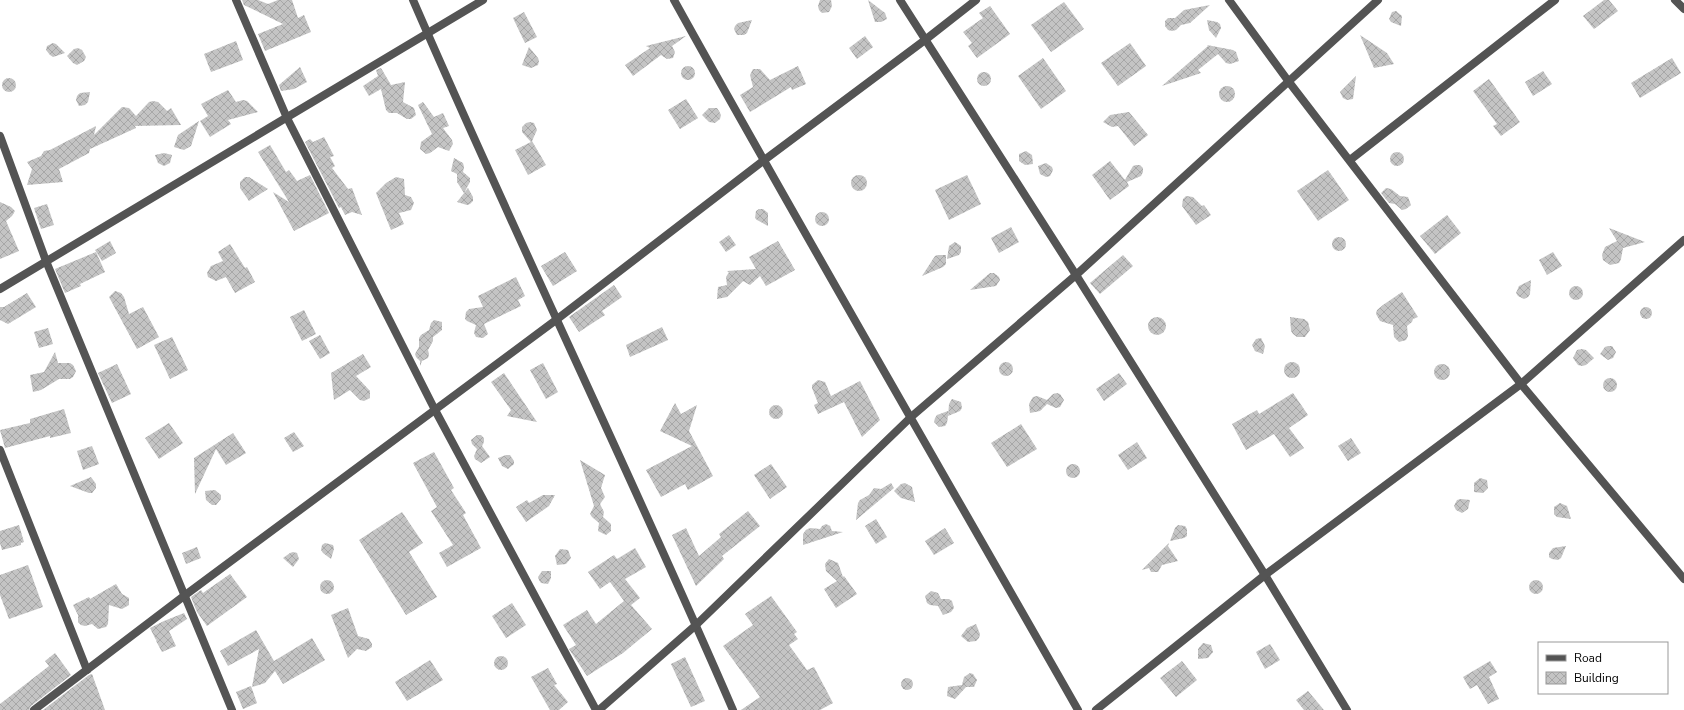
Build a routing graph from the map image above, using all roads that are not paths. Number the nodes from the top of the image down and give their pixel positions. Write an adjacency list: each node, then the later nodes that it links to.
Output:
1 (236, 0): 15 (street)
2 (413, 0): 12 (street)
3 (483, 0): 12 (street)
4 (674, 0): 18 (street)
5 (900, 0): 13 (street)
6 (976, 0): 13 (street)
7 (1229, 0): 14 (street)
8 (1378, 0): 14 (street)
9 (1555, 0): 17 (street)
10 (1675, 0): 11 (street)
11 (1684, 9)
12 (427, 34): 15 (street); 23 (street)
13 (925, 40): 18 (street); 21 (street)
14 (1289, 82): 17 (street); 21 (street)
15 (287, 118): 20 (street); 25 (street)
16 (0, 136): 20 (street)
17 (1350, 160): 24 (street)
18 (763, 161): 23 (street); 26 (street)
19 (1684, 240): 24 (street)
20 (46, 261): 22 (street); 30 (street)
21 (1076, 275): 26 (street); 28 (street)
22 (0, 289)
23 (556, 320): 25 (street); 31 (street)
24 (1521, 384): 28 (street); 29 (street)
25 (435, 410): 30 (street); 35 (street)
26 (911, 417): 31 (street); 38 (street)
27 (0, 450): 32 (street)
28 (1265, 575): 39 (street); 40 (street)
29 (1684, 579)
30 (184, 596): 32 (street); 34 (street)
31 (696, 626): 36 (street); 37 (street)
32 (87, 670): 33 (street)
33 (34, 710)
34 (232, 710)
35 (596, 710)
36 (599, 710)
37 (733, 710)
38 (1078, 710)
39 (1096, 710)
40 (1347, 710)

